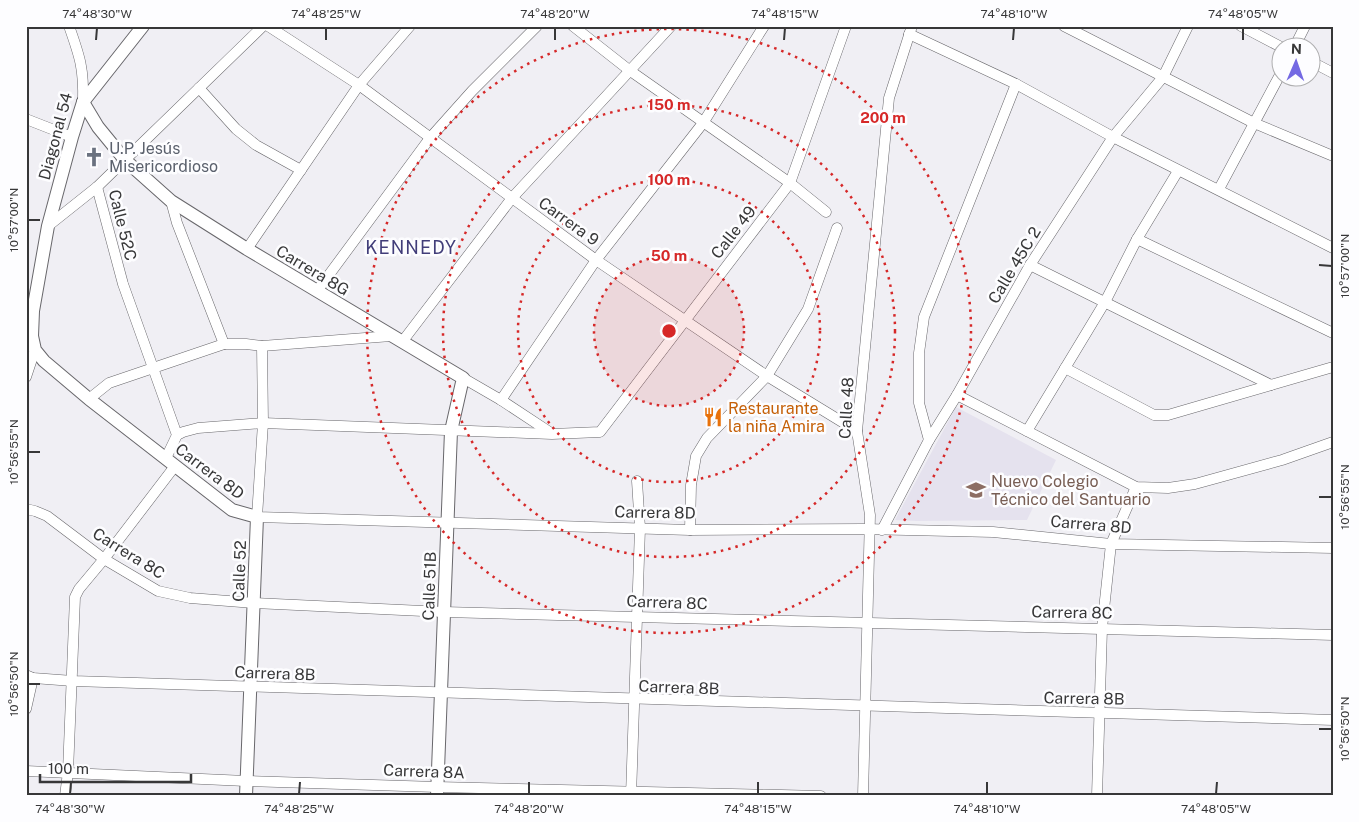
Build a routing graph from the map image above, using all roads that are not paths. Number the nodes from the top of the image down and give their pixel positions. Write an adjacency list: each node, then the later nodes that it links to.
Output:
1 (68, 26): 24 (street, Diagonal 54)
2 (143, 26): 24 (street)
3 (263, 26): 22 (street, Calle 52C)
4 (268, 26): 21 (street, Carrera 9)
5 (410, 26): 21 (street)
6 (537, 26): 30 (street)
7 (573, 26): 18 (street)
8 (671, 26): 18 (street)
9 (764, 26): 27 (street)
10 (846, 26): 35 (street, Calle 49)
11 (1064, 26): 19 (street)
12 (1188, 26): 19 (street, Calle 45C 2)
13 (1241, 26): 17 (street)
14 (1305, 26): 16 (street)
15 (911, 30): 20 (street); 71 (street, Calle 48)
16 (1299, 38)
17 (1272, 42)
18 (629, 70): 27 (street); 38 (street)
19 (1163, 77): 26 (street); 29 (street, Calle 45C 2)
20 (1016, 84): 29 (street); 74 (street)
21 (359, 85): 30 (street, Carrera 9); 33 (street)
22 (199, 88): 32 (street, Calle 52C); 33 (street)
23 (1273, 88): 26 (street)
24 (83, 102): 28 (street, Diagonal 54); 32 (street, Carrera 8G)
25 (26, 119): 28 (street)
26 (1254, 122): 31 (street); 37 (street)
27 (704, 123): 35 (street); 46 (street)
28 (72, 137): 41 (street, Diagonal 54)
29 (1113, 137): 34 (street); 47 (street, Calle 45C 2)
30 (430, 138): 38 (street, Carrera 9); 48 (street)
31 (1333, 156)
32 (125, 160): 36 (street, Calle 52C); 39 (street, Carrera 8G)
33 (301, 170): 45 (street)
34 (1178, 171): 37 (street); 43 (street)
35 (790, 183): 40 (street); 51 (street, Calle 49)
36 (96, 188): 41 (street); 60 (street, Calle 52C)
37 (1219, 189): 44 (street)
38 (512, 198): 46 (street, Carrera 9); 54 (street)
39 (171, 201): 45 (street, Carrera 8G); 55 (street)
40 (826, 212)
41 (48, 226): 50 (street, Diagonal 54)
42 (837, 228): 61 (street)
43 (1138, 239): 49 (street); 52 (street)
44 (1333, 248)
45 (247, 249): 48 (street, Carrera 8G)
46 (596, 260): 51 (street, Carrera 9); 67 (street)
47 (1030, 265): 49 (street); 65 (street, Calle 45C 2)
48 (317, 291): 53 (street, Carrera 8G)
49 (1105, 302): 59 (street); 64 (street)
50 (30, 310): 57 (street, Diagonal 54)
51 (685, 319): 61 (street, Carrera 9); 72 (street, Calle 49)
52 (1333, 334)
53 (391, 336): 54 (street, Carrera 8G); 56 (street)
54 (402, 342): 63 (street, Carrera 8G)
55 (224, 344): 56 (street); 60 (street)
56 (262, 346): 68 (street, Calle 52)
57 (35, 350): 62 (street, Diagonal 54); 66 (street, Carrera 8D)
58 (1333, 367): 64 (street)
59 (1065, 368): 64 (street); 70 (street)
60 (152, 369): 66 (street); 73 (street, Calle 52C)
61 (767, 376): 71 (street, Carrera 9); 83 (street)
62 (26, 377)
63 (463, 378): 67 (street, Carrera 8G); 69 (street, Calle 51B)
64 (1270, 385)
65 (957, 395): 70 (street); 74 (street, Calle 45C 2)
66 (89, 399): 76 (street, Carrera 8D)
67 (501, 400): 72 (street, Carrera 8G)
68 (263, 423): 69 (street); 73 (street); 80 (street, Calle 52)
69 (451, 431): 72 (street); 81 (street, Calle 51B)
70 (1027, 431): 78 (street)
71 (857, 432): 84 (street, Calle 48)
72 (552, 434)
73 (177, 436): 76 (street)
74 (929, 440): 85 (street, Calle 45C 2)
75 (1333, 442): 78 (street)
76 (170, 462): 80 (street, Carrera 8D); 88 (street)
77 (636, 481): 82 (street)
78 (1136, 487): 86 (street)
79 (26, 509): 88 (street, Carrera 8C)
80 (256, 517): 81 (street, Carrera 8D); 89 (street, Calle 52)
81 (447, 522): 82 (street, Carrera 8D); 90 (street, Calle 51B)
82 (640, 528): 83 (street, Carrera 8D); 91 (street)
83 (690, 530): 84 (street, Carrera 8D)
84 (869, 530): 85 (street, Carrera 8D); 92 (street, Calle 48)
85 (882, 530): 86 (street, Carrera 8D)
86 (1112, 544): 87 (street, Carrera 8D); 93 (street)
87 (1333, 548)
88 (104, 559): 89 (street, Carrera 8C); 96 (street)
89 (254, 603): 90 (street, Carrera 8C); 97 (street, Calle 52)
90 (444, 612): 91 (street, Carrera 8C); 98 (street, Calle 51B)
91 (636, 615): 92 (street, Carrera 8C); 99 (street)
92 (867, 623): 93 (street, Carrera 8C); 101 (street, Calle 48)
93 (1102, 628): 94 (street, Carrera 8C); 102 (street)
94 (1333, 634)
95 (30, 676): 96 (street, Carrera 8B); 100 (street)
96 (72, 681): 97 (street, Carrera 8B); 105 (street)
97 (250, 687): 98 (street, Carrera 8B); 106 (street, Calle 52)
98 (440, 694): 99 (street, Carrera 8B); 107 (street, Calle 51B)
99 (634, 700): 101 (street, Carrera 8B); 108 (street)
100 (26, 708)
101 (866, 708): 102 (street, Carrera 8B); 112 (street, Calle 48)
102 (1099, 714): 103 (street, Carrera 8B); 113 (street)
103 (1333, 720)
104 (26, 771): 105 (street, Carrera 8A)
105 (68, 772): 106 (street, Carrera 8A); 109 (street)
106 (246, 781): 107 (street, Carrera 8A); 110 (street, Calle 52)
107 (437, 791): 108 (street, Carrera 8A)
108 (631, 793): 111 (street, Carrera 8A)
109 (65, 796)
110 (246, 796)
111 (821, 796)
112 (863, 796)
113 (1097, 796)

